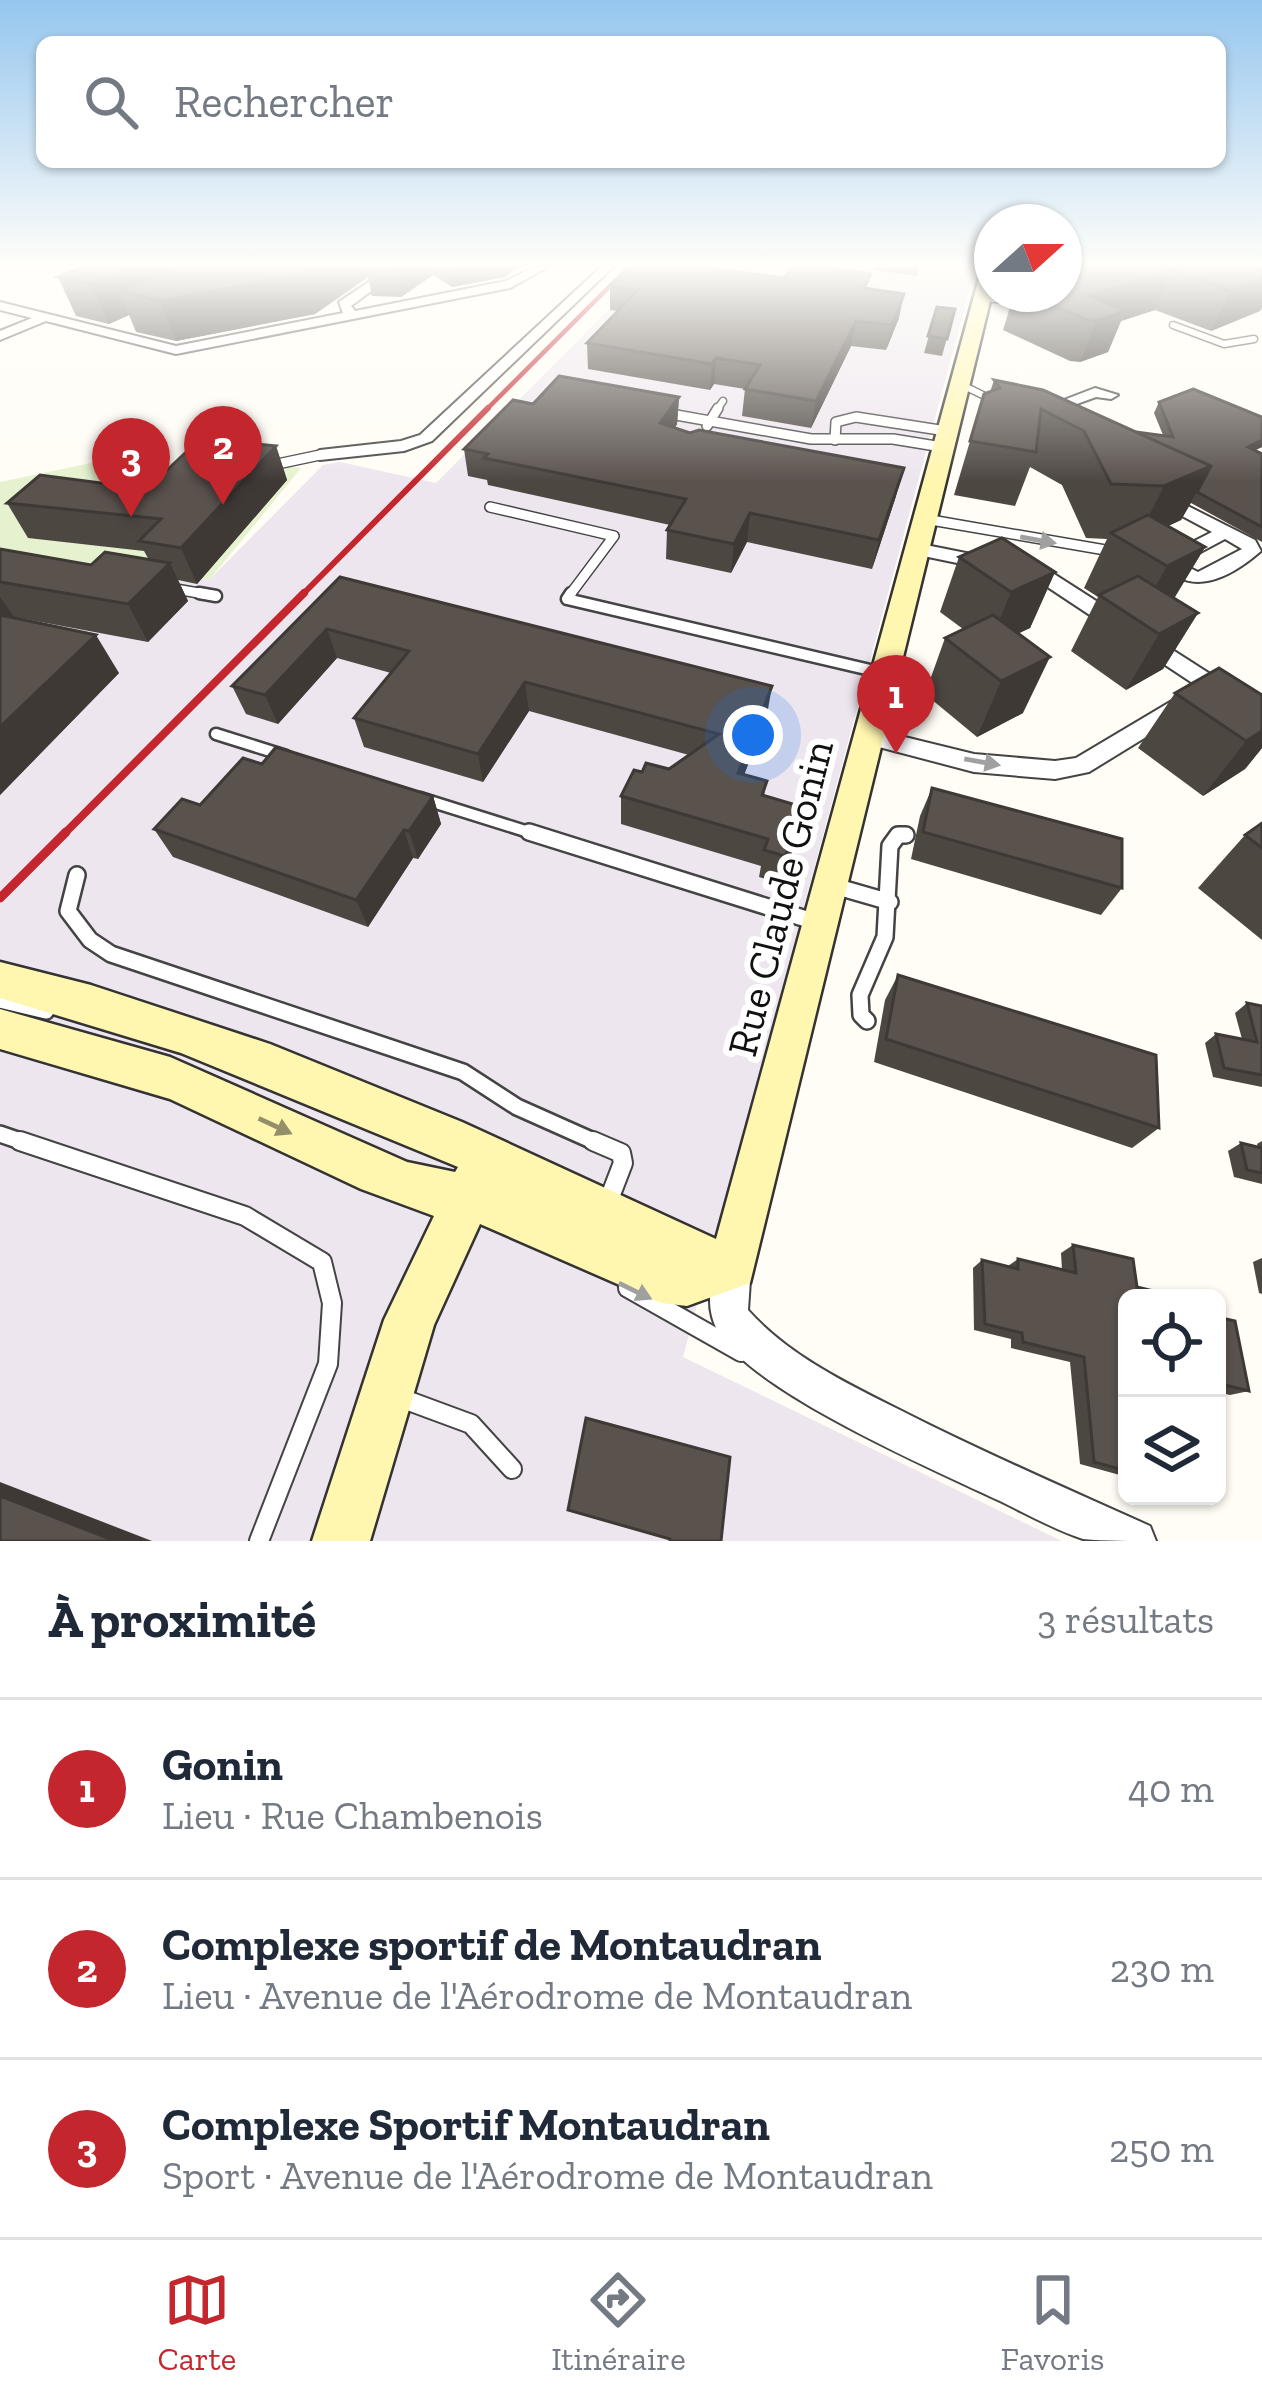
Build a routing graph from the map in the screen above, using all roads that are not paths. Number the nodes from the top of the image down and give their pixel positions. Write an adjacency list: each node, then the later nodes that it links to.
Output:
1 (125, 339): 2 (street)
2 (233, 339)
3 (532, 339): 17 (street)
4 (969, 339): 7 (street, Rue Claude Gonin)
5 (1210, 339): 6 (lane)
6 (1247, 339)
7 (958, 383): 11 (lane); 13 (street, Rue Claude Gonin)
8 (1111, 395): 14 (street)
9 (723, 401): 12 (lane)
10 (643, 409): 12 (lane)
11 (1000, 414)
12 (710, 421): 15 (lane); 16 (lane)
13 (954, 423): 16 (lane); 16 (lane); 22 (street, Rue Claude Gonin)
14 (1032, 426)
15 (700, 436)
16 (835, 440)
17 (320, 454): 18 (lane)
18 (262, 466)
19 (1143, 488): 21 (street)
20 (490, 507): 26 (lane)
21 (1225, 532): 21 (street)
22 (920, 534): 23 (lane, one-way to 23); 26 (street, Rue Claude Gonin); 28 (street, one-way to 22)
23 (1124, 552)
24 (154, 585): 25 (lane)
25 (216, 596)
26 (884, 674): 28 (street, Rue Claude Gonin)
27 (216, 734): 29 (lane)
28 (868, 736): 33 (street, Rue Claude Gonin)
29 (306, 762)
30 (397, 790): 35 (lane)
31 (906, 835): 34 (lane)
32 (77, 875): 45 (lane)
33 (830, 884): 34 (lane); 35 (street, Rue Claude Gonin)
34 (890, 902): 39 (lane)
35 (820, 923): 46 (street, Rue Claude Gonin)
36 (0, 980): 38 (street)
37 (0, 998): 38 (lane); 41 (lane)
38 (90, 1002): 44 (street)
39 (867, 1022)
40 (0, 1029): 44 (street, one-way to 44)
41 (252, 1079)
42 (376, 1129): 44 (lane)
43 (0, 1134): 49 (lane)
44 (478, 1178): 45 (street); 46 (street); 47 (street); 51 (lane, one-way to 51)
45 (602, 1214): 46 (street)
46 (733, 1266): 52 (street)
47 (386, 1392): 48 (lane); 50 (street)
48 (512, 1469)
49 (259, 1541)
50 (341, 1541)
51 (1108, 1541)
52 (1135, 1541)

